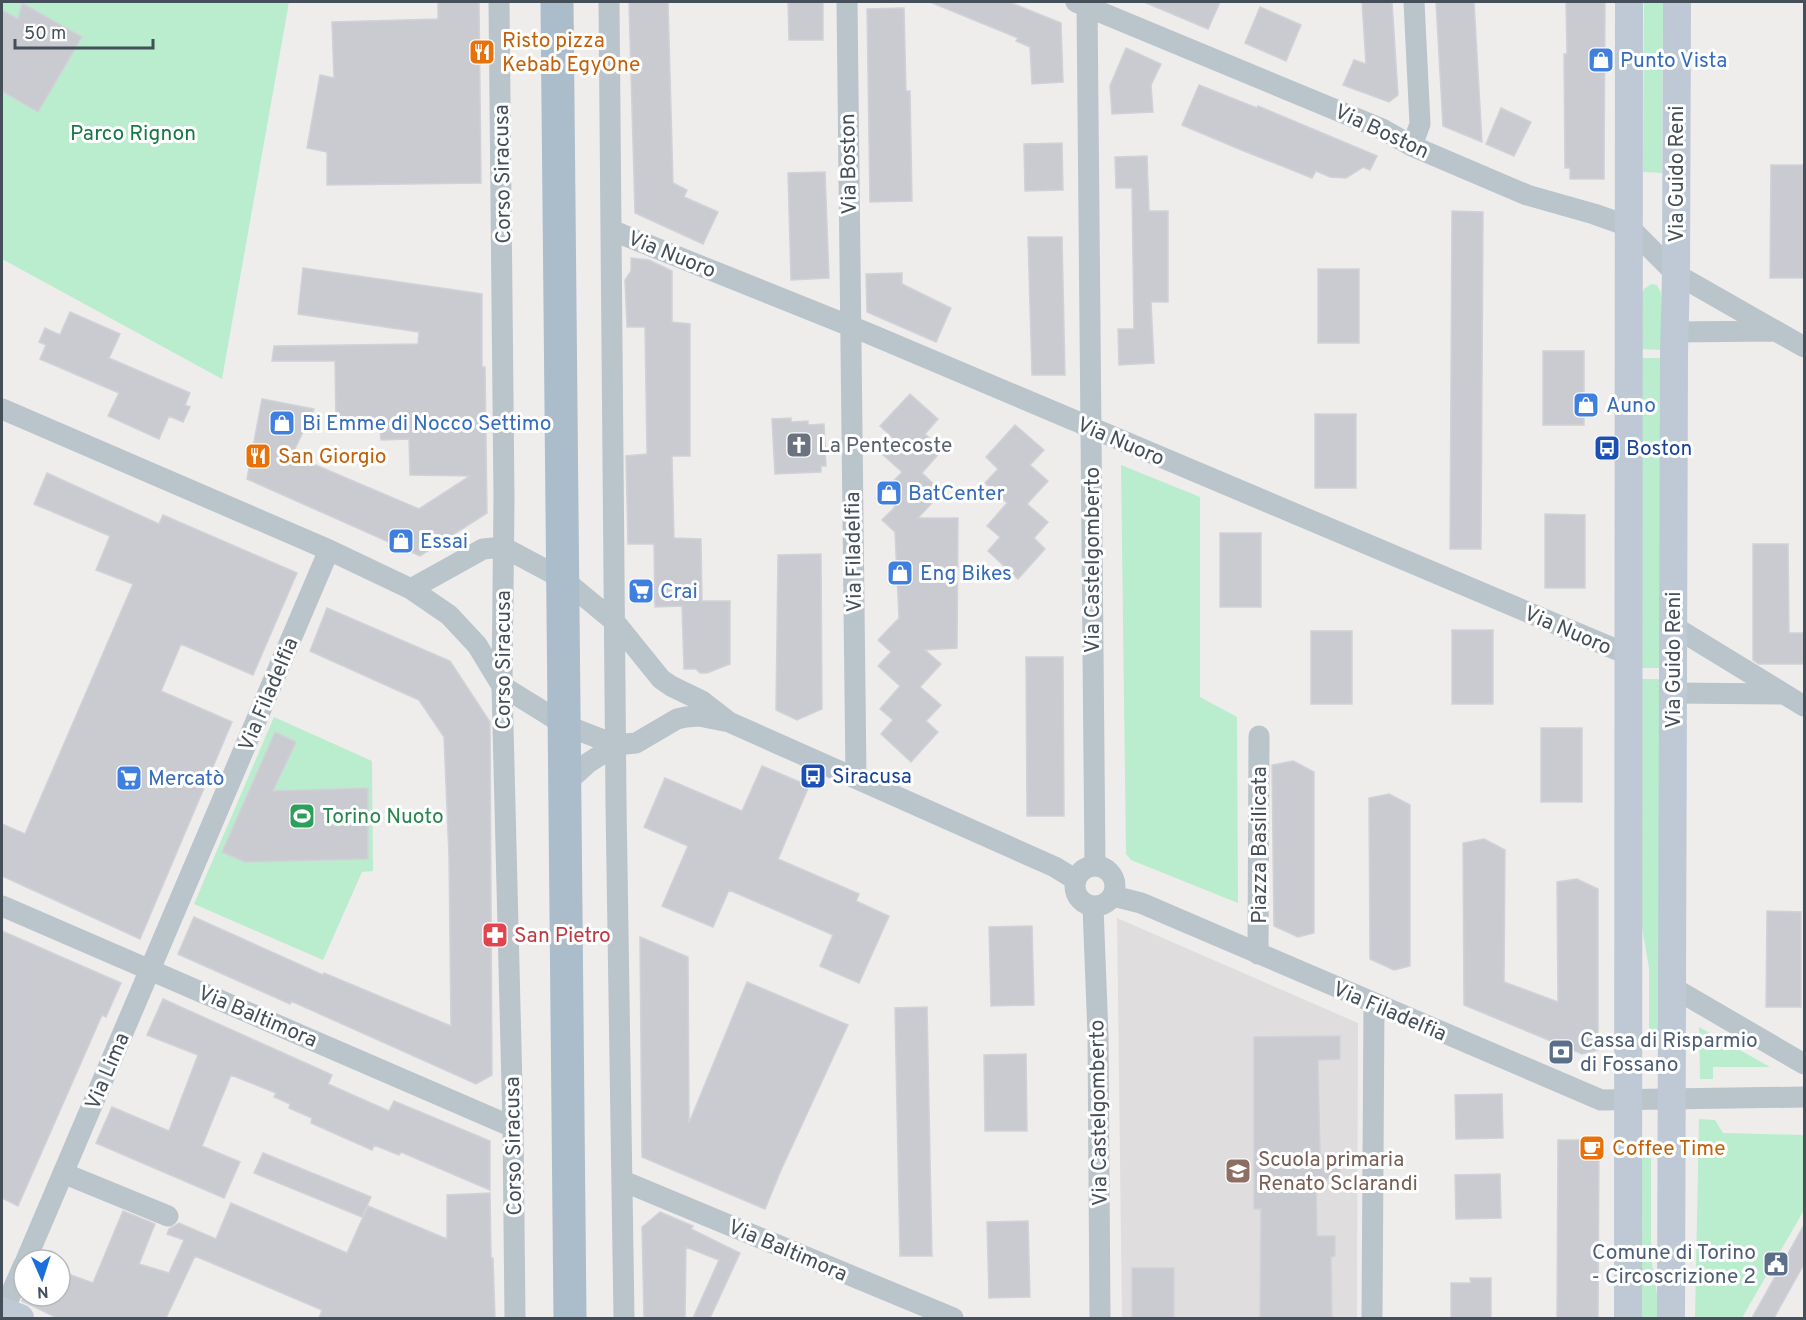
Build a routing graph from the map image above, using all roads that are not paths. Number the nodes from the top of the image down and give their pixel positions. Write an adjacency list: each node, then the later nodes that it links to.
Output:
1 (499, 2): 19 (street, Corso Siracusa)
2 (557, 2): 21 (main road)
3 (609, 2): 11 (street)
4 (847, 2): 13 (street, Via Boston)
5 (1414, 2): 9 (street)
6 (1629, 2): 10 (main road)
7 (1677, 2): 12 (main road, Via Guido Reni)
8 (1083, 3): 9 (street, Via Boston); 18 (street, Via Castelgomberto)
9 (1412, 146): 10 (street, Via Boston)
10 (1628, 226): 12 (street, Via Boston); 25 (main road)
11 (611, 230): 13 (street, Via Nuoro); 23 (street)
12 (1676, 274): 14 (street, Via Boston); 15 (main road, Via Guido Reni)
13 (850, 326): 18 (street, Via Nuoro); 34 (street, Via Filadelfia)
14 (1776, 331): 15 (street); 16 (street, Via Boston)
15 (1674, 332): 24 (main road, Via Guido Reni)
16 (1804, 347)
17 (2, 409): 20 (street)
18 (1091, 428): 25 (street, Via Nuoro); 36 (street, Via Castelgomberto)
19 (503, 547): 21 (street); 22 (street); 26 (street, Corso Siracusa)
20 (329, 550): 22 (street); 42 (street, Via Filadelfia)
21 (563, 579): 23 (street); 31 (main road)
22 (411, 589): 26 (street)
23 (615, 622): 30 (street); 33 (street)
24 (1673, 626): 27 (main road, Via Guido Reni); 28 (street)
25 (1629, 655): 48 (main road)
26 (502, 686): 31 (street); 49 (street, Corso Siracusa)
27 (1673, 693): 28 (street); 43 (main road, Via Guido Reni)
28 (1784, 694): 29 (street)
29 (1804, 706)
30 (729, 722): 33 (street); 34 (street)
31 (565, 725): 33 (street); 35 (main road)
32 (1259, 736): 41 (street, Piazza Basilicata)
33 (616, 745): 35 (street); 51 (street)
34 (856, 778): 37 (street)
35 (565, 784): 55 (main road)
36 (1095, 866): 37 (street); 38 (street)
37 (1076, 880): 40 (street)
38 (1113, 896): 40 (street); 41 (street, Via Filadelfia)
39 (2, 906): 42 (street, Via Baltimora)
40 (1094, 907): 58 (street, Via Castelgomberto)
41 (1258, 954): 44 (street, Via Filadelfia)
42 (151, 970): 49 (street, Via Baltimora); 50 (street, Via Lima)
43 (1672, 987): 45 (street); 47 (main road, Via Guido Reni)
44 (1374, 1003): 48 (street, Via Filadelfia); 59 (street)
45 (1804, 1064)
46 (1804, 1097): 47 (street, Via Filadelfia)
47 (1672, 1098): 48 (street, Via Filadelfia); 61 (main road, Via Guido Reni)
48 (1629, 1100): 60 (main road)
49 (513, 1127): 54 (street, Corso Siracusa)
50 (63, 1173): 52 (street); 53 (street, Via Lima)
51 (623, 1181): 56 (street); 57 (street, Via Baltimora)
52 (168, 1216)
53 (31, 1248)
54 (515, 1318)
55 (570, 1318)
56 (624, 1318)
57 (953, 1318)
58 (1100, 1318)
59 (1372, 1318)
60 (1628, 1318)
61 (1671, 1318)

